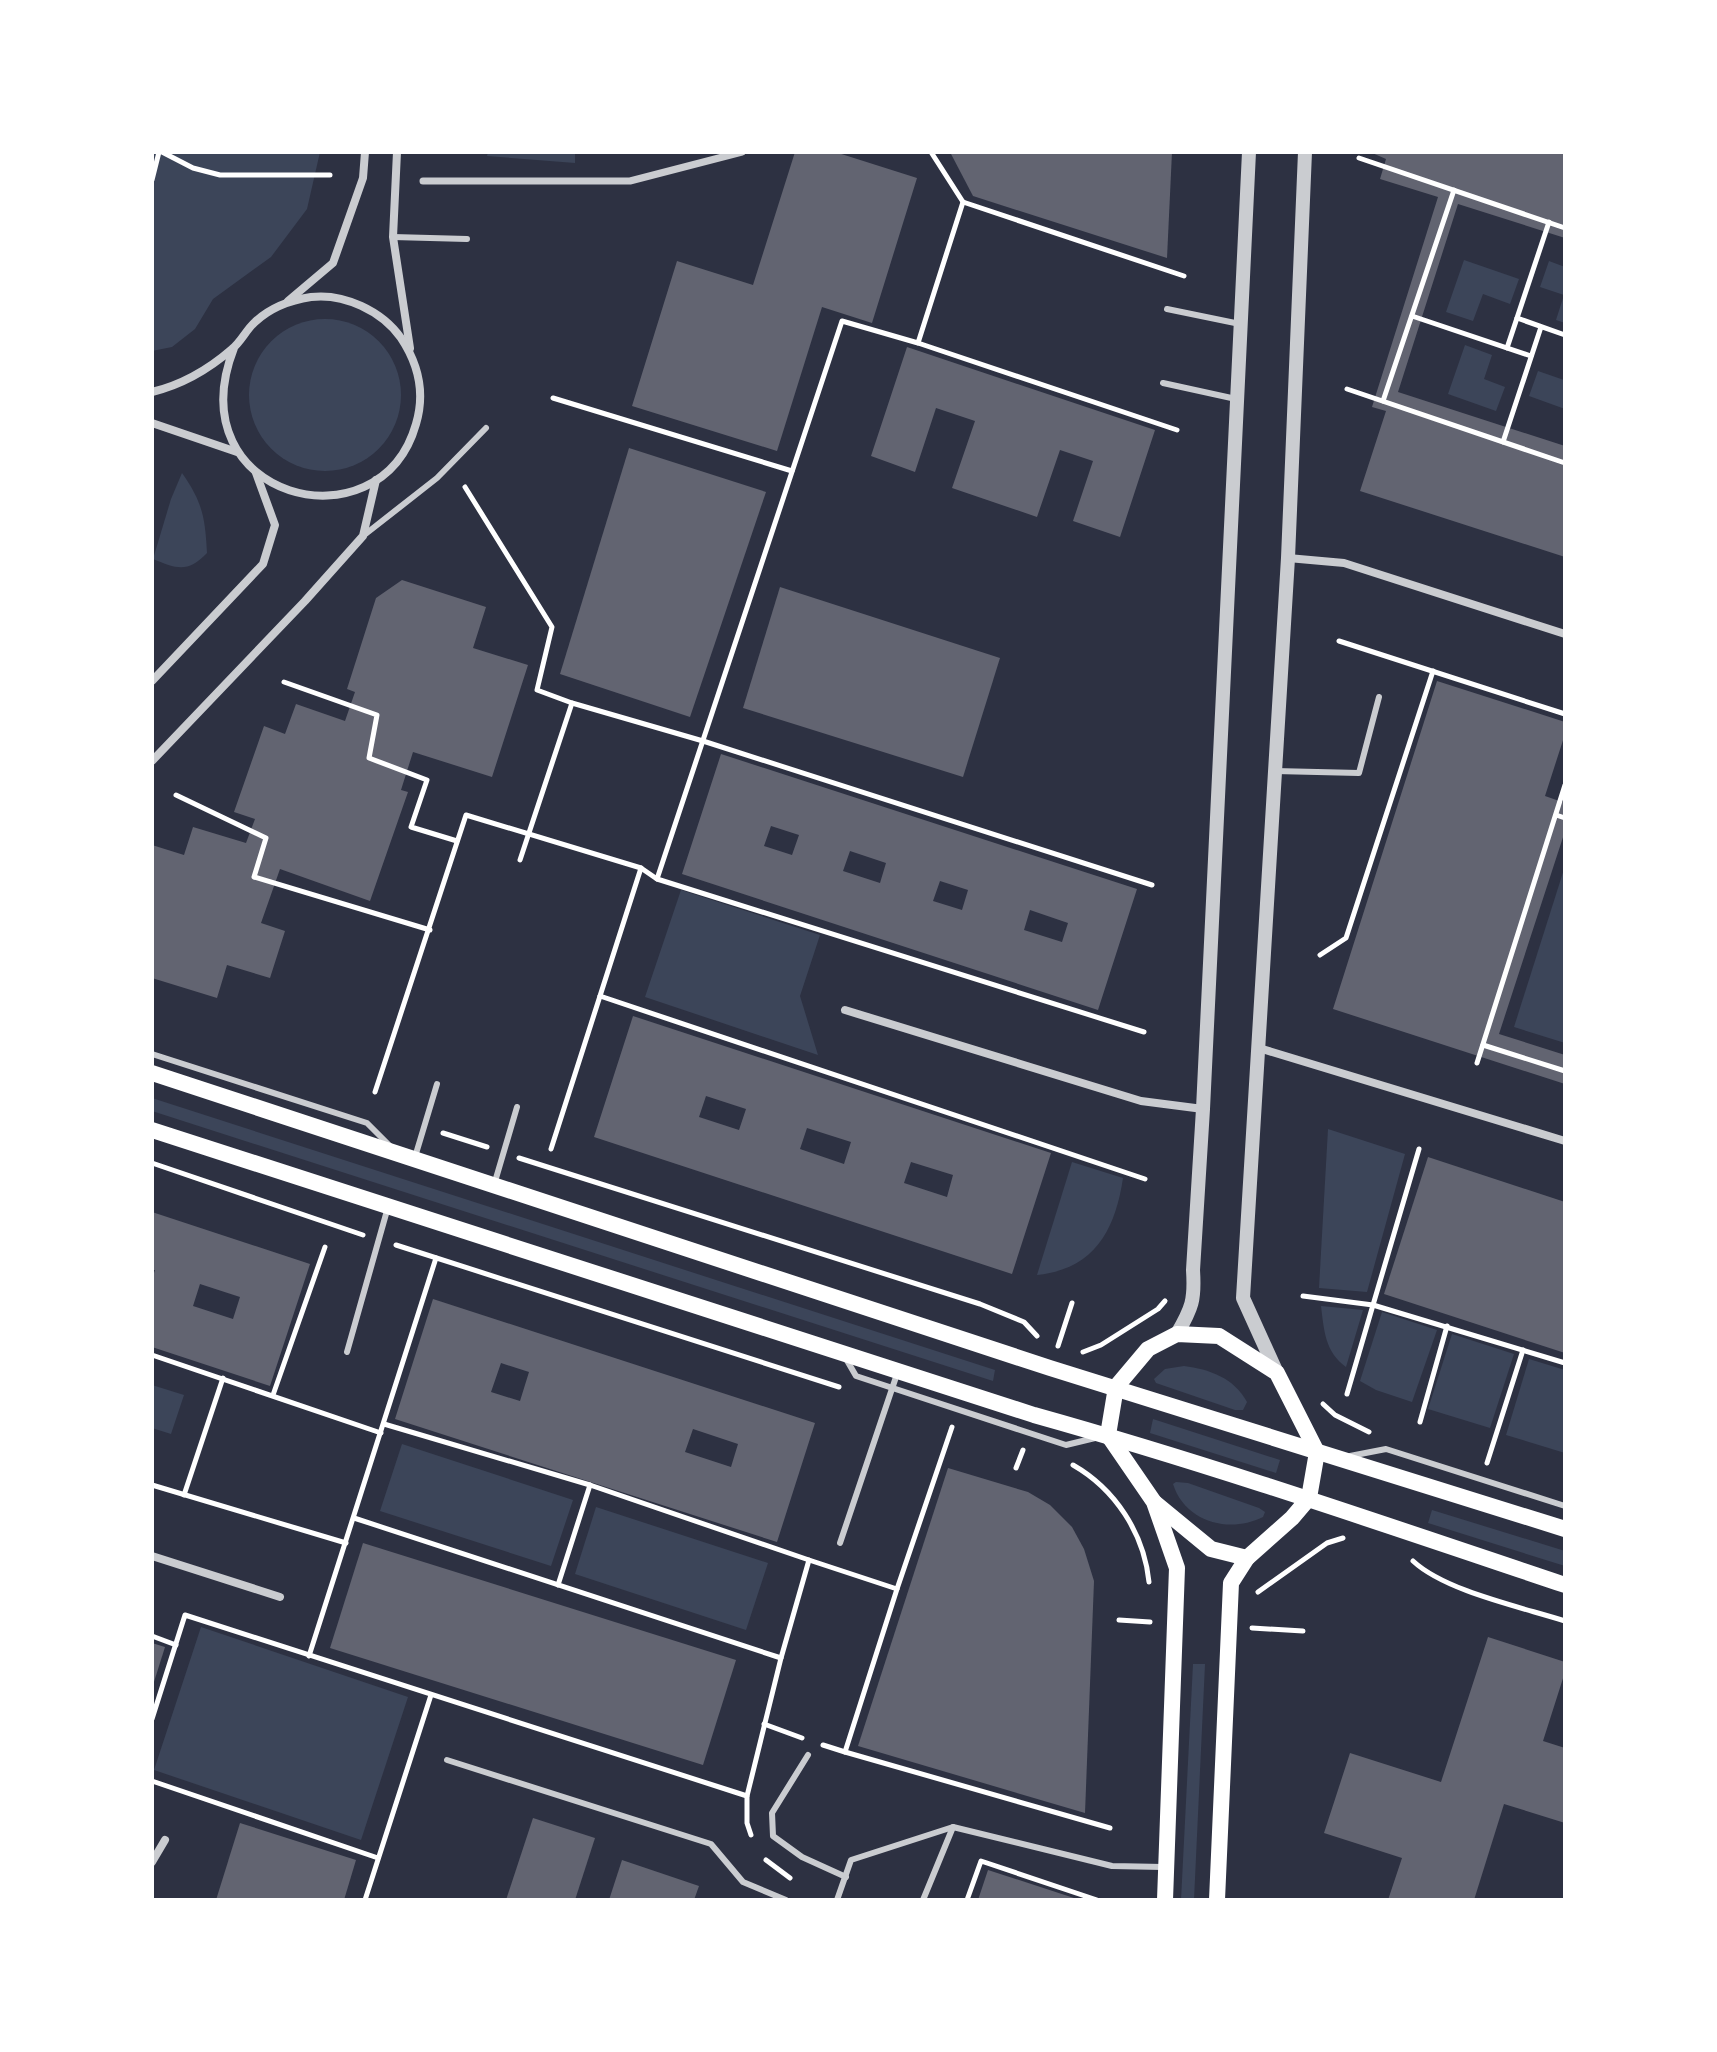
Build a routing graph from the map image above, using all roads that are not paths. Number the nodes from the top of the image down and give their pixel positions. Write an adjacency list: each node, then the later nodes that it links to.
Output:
1 (365, 152): 9 (street)
2 (397, 152): 7 (street)
3 (742, 152): 6 (street)
4 (1249, 152): 11 (street)
5 (1305, 152): 23 (street)
6 (423, 181)
7 (393, 237): 8 (lane); 13 (street)
8 (467, 239)
9 (284, 304): 12 (street); 13 (street)
10 (1167, 309): 11 (lane)
11 (1240, 324): 16 (street)
12 (234, 348): 15 (street); 19 (street)
13 (410, 352): 21 (street)
14 (1163, 383): 16 (lane)
15 (152, 392)
16 (1236, 399): 35 (street)
17 (152, 423): 19 (street)
18 (486, 428): 22 (lane)
19 (237, 452): 20 (street)
20 (256, 473): 21 (street); 25 (street)
21 (376, 480): 22 (street)
22 (363, 536): 27 (street)
23 (1288, 558): 24 (street); 28 (street)
24 (1565, 634)
25 (152, 681)
26 (1379, 697): 28 (lane)
27 (152, 761)
28 (1275, 771): 30 (street)
29 (845, 1010): 35 (street)
30 (1259, 1048): 37 (street); 45 (street)
31 (152, 1054): 38 (lane)
32 (152, 1073): 38 (main road)
33 (437, 1084): 38 (lane)
34 (517, 1107): 39 (lane)
35 (1203, 1109): 41 (street)
36 (152, 1130): 40 (main road)
37 (1565, 1141)
38 (406, 1157): 39 (main road)
39 (494, 1185): 46 (main road)
40 (388, 1207): 42 (lane); 43 (main road)
41 (1177, 1334): 45 (main road); 46 (main road)
42 (347, 1352)
43 (843, 1354): 44 (main road); 47 (lane)
44 (898, 1371): 47 (lane); 48 (main road)
45 (1277, 1373): 49 (main road)
46 (1116, 1387): 48 (main road); 49 (main road)
47 (891, 1388): 48 (lane); 55 (lane)
48 (1108, 1435): 51 (main road); 52 (main road)
49 (1317, 1452): 50 (main road); 51 (main road)
50 (1337, 1458): 53 (lane); 54 (main road)
51 (1309, 1498): 57 (main road); 58 (main road)
52 (1154, 1502): 57 (main road); 65 (main road)
53 (1565, 1506)
54 (1565, 1529)
55 (840, 1543)
56 (152, 1556): 59 (street)
57 (1247, 1558): 71 (main road)
58 (1565, 1585)
59 (280, 1597)
60 (808, 1755): 66 (lane)
61 (447, 1760): 67 (lane)
62 (953, 1827): 65 (lane); 66 (lane); 69 (lane)
63 (165, 1840): 64 (street)
64 (152, 1862)
65 (1167, 1867): 70 (main road)
66 (846, 1877): 68 (lane)
67 (786, 1900)
68 (837, 1900)
69 (923, 1900)
70 (1165, 1900)
71 (1217, 1900)

